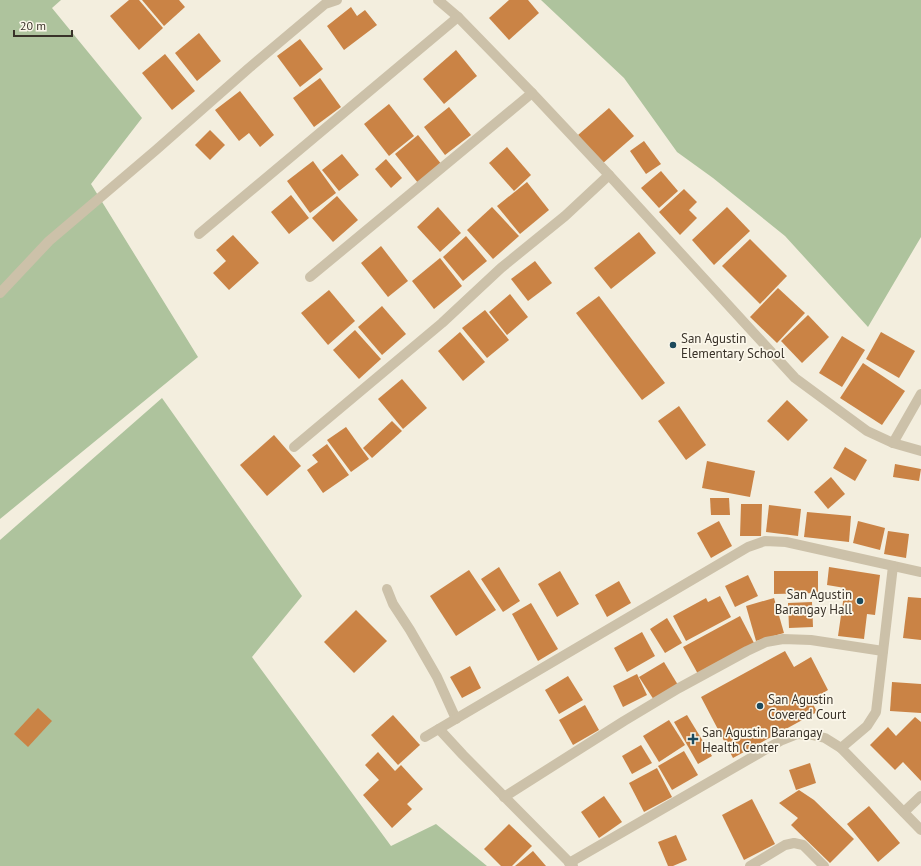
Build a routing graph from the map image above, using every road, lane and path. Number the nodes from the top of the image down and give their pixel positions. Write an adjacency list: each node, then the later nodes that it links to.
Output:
1 (337, 0): 8 (street)
2 (438, 0): 3 (street)
3 (458, 17): 4 (street); 6 (street)
4 (532, 93): 5 (street); 7 (street)
5 (609, 175): 10 (street); 11 (street)
6 (199, 234)
7 (310, 277)
8 (0, 293)
9 (921, 394): 10 (street)
10 (893, 443): 12 (street)
11 (294, 447)
12 (921, 451)
13 (892, 566): 14 (street); 16 (street); 17 (street)
14 (921, 572)
15 (387, 589): 17 (street)
16 (883, 651): 20 (street); 22 (street)
17 (456, 719): 18 (street)
18 (439, 729): 19 (street); 22 (street)
19 (425, 737)
20 (841, 748): 23 (street); 25 (street)
21 (921, 796): 23 (street)
22 (504, 797): 25 (street)
23 (904, 812): 24 (street)
24 (921, 830)
25 (571, 864)
26 (750, 866): 27 (street)
27 (824, 866)

